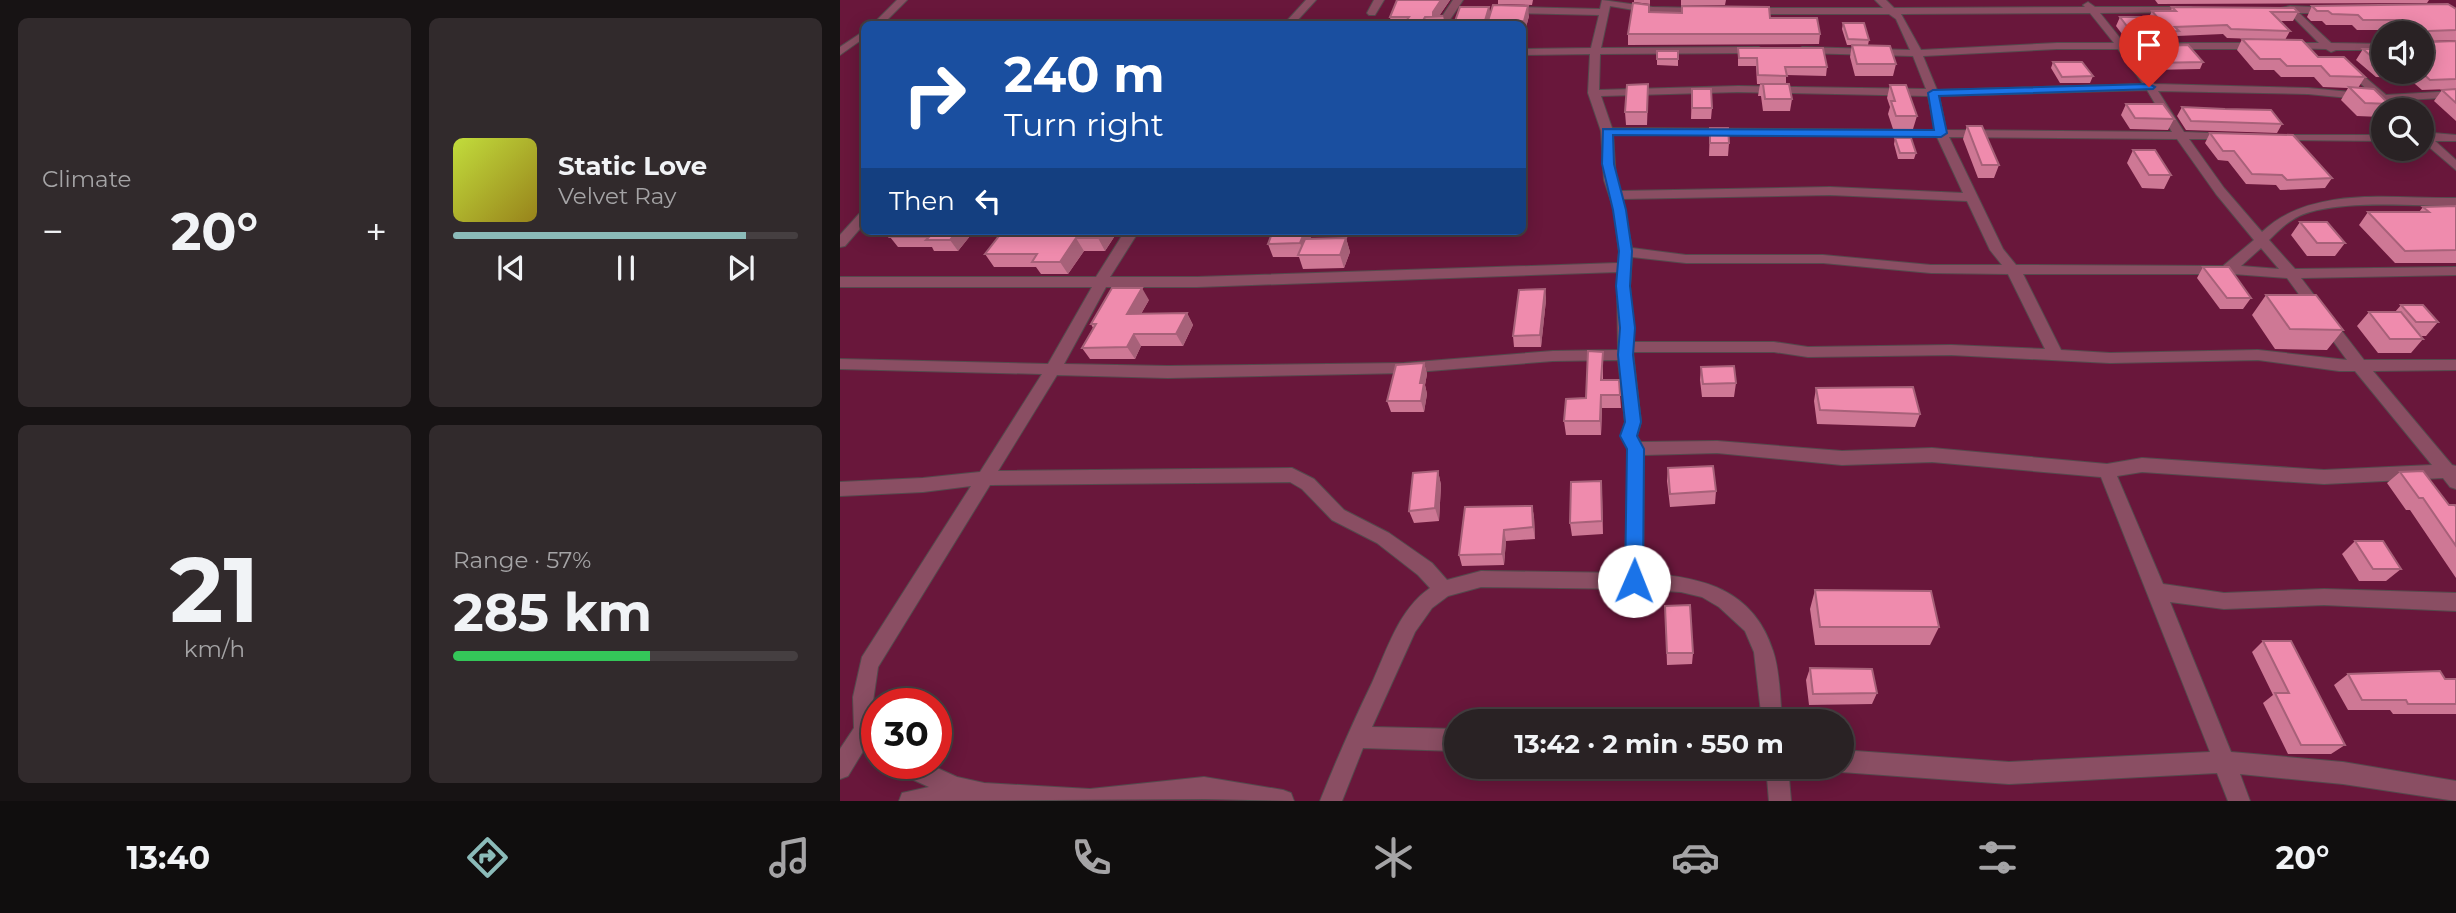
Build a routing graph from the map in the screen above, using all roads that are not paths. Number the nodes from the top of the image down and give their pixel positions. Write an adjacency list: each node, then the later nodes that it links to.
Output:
1 (902, 0): 19 (street)
2 (1311, 0): 20 (street)
3 (1379, 0): 17 (street)
4 (1880, 0): 18 (street)
5 (2280, 0): 16 (street)
6 (1456, 4): 9 (street); 21 (street)
7 (1606, 4): 10 (street); 14 (street); 32 (street)
8 (2088, 5): 11 (street); 18 (street); 25 (street)
9 (1467, 9)
10 (1493, 10)
11 (2207, 10)
12 (2267, 10): 16 (street)
13 (2348, 10): 16 (street)
14 (1711, 11)
15 (1738, 11): 18 (street)
16 (2292, 11): 26 (street)
17 (1372, 13)
18 (1893, 13): 33 (street)
19 (884, 21)
20 (1292, 21)
21 (1444, 21)
22 (861, 36): 30 (street)
23 (2267, 46): 25 (street)
24 (2279, 46): 26 (street)
25 (2122, 47): 33 (street); 34 (street)
26 (2329, 47): 27 (street); 38 (street)
27 (2371, 47)
28 (1775, 50): 32 (street)
29 (1789, 50): 33 (street)
30 (840, 52)
31 (1526, 52): 32 (street)
32 (1595, 52): 35 (street)
33 (1917, 53): 36 (street)
34 (2149, 87): 36 (street); 38 (street); 41 (street)
35 (1593, 93): 36 (street); 39 (street)
36 (1933, 93): 40 (street)
37 (2456, 94): 38 (street)
38 (2382, 98)
39 (1607, 131): 40 (street); 49 (street)
40 (1941, 133): 41 (street); 50 (street)
41 (2182, 135): 42 (street); 54 (street)
42 (2244, 136)
43 (2265, 137): 45 (street)
44 (2434, 137): 46 (street)
45 (2371, 138)
46 (2456, 138)
47 (2434, 146): 48 (street)
48 (2456, 166)
49 (1615, 195): 50 (street); 56 (street)
50 (1971, 197): 58 (street)
51 (2456, 202): 54 (street)
52 (861, 220): 55 (street)
53 (1129, 235): 63 (street)
54 (2262, 239): 59 (street); 61 (street)
55 (840, 243)
56 (1626, 251): 57 (street); 58 (street)
57 (1624, 267): 63 (street); 64 (street)
58 (2012, 269): 59 (street); 65 (street)
59 (2225, 270): 61 (street)
60 (2456, 271): 61 (street)
61 (2291, 274): 67 (street)
62 (840, 282): 63 (street)
63 (1102, 283): 69 (street)
64 (1626, 351): 65 (street); 69 (street); 70 (street)
65 (2056, 356): 67 (street)
66 (840, 364): 69 (street)
67 (2358, 364): 68 (street); 72 (street)
68 (2456, 365)
69 (1050, 370): 73 (street)
70 (1636, 449): 71 (street); 75 (street)
71 (2107, 471): 72 (street); 77 (street)
72 (2453, 476)
73 (983, 478): 74 (street); 76 (street); 79 (street)
74 (840, 489)
75 (1634, 581): 76 (street); 80 (street)
76 (1443, 589): 81 (street)
77 (2154, 591): 78 (street); 85 (street)
78 (2456, 602)
79 (865, 688)
80 (1771, 709)
81 (1356, 737): 82 (street); 93 (street)
82 (1444, 740)
83 (861, 748): 86 (street)
84 (1854, 762): 85 (street)
85 (2224, 762): 90 (street); 95 (street)
86 (840, 768)
87 (937, 779): 89 (street)
88 (1778, 779): 94 (street)
89 (973, 791): 91 (street); 92 (street)
90 (2456, 792)
91 (911, 801)
92 (1283, 801)
93 (1331, 801)
94 (1780, 801)
95 (2239, 801)

